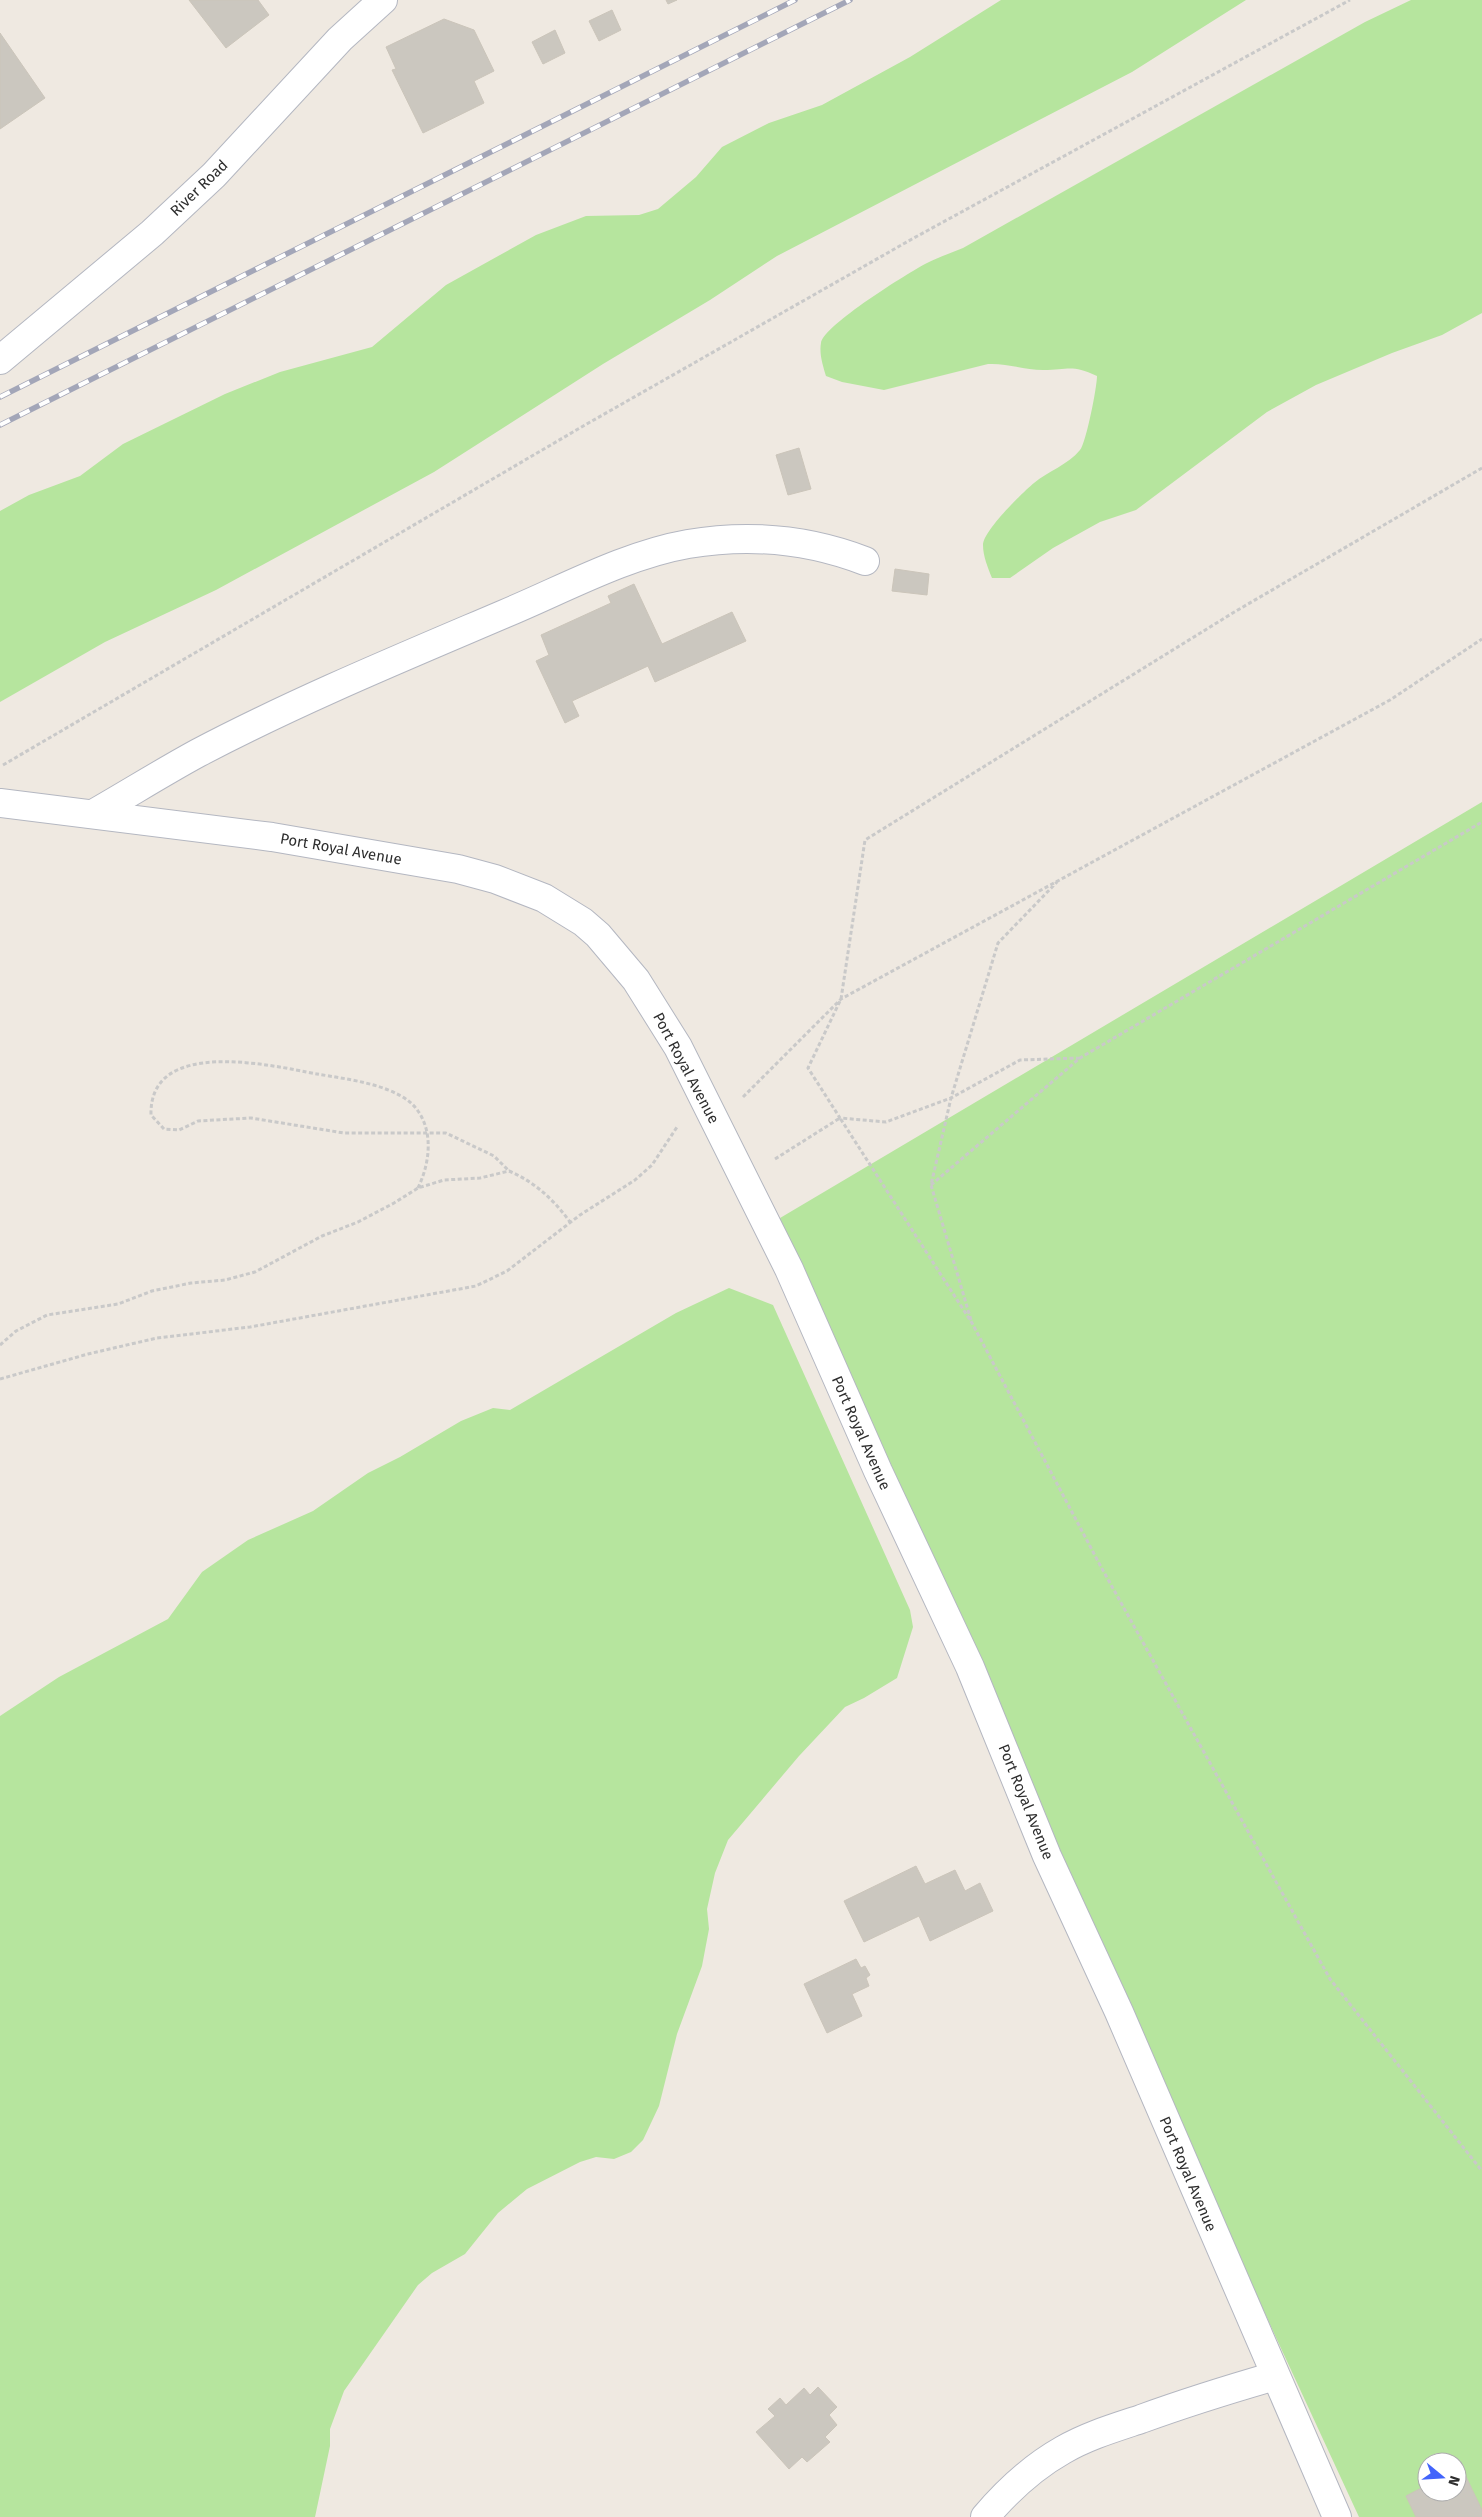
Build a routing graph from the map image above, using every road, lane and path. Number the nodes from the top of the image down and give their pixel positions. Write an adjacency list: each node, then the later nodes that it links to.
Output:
1 (383, 0): 3 (street, River Road)
2 (1350, 0): 7 (path)
3 (0, 360)
4 (1482, 468): 12 (path)
5 (865, 561): 9 (street)
6 (1482, 639): 11 (path)
7 (0, 767)
8 (0, 803): 9 (street, Port Royal Avenue)
9 (93, 814): 14 (street, Port Royal Avenue)
10 (1482, 822): 13 (path)
11 (1059, 880): 12 (path); 15 (path)
12 (841, 999): 16 (path); 17 (path)
13 (1080, 1058): 15 (path); 21 (path)
14 (699, 1090): 17 (street, Port Royal Avenue); 23 (path)
15 (951, 1098): 16 (path); 21 (path)
16 (840, 1118): 20 (path); 24 (path)
17 (716, 1124): 20 (street, Port Royal Avenue)
18 (427, 1134): 18 (path); 19 (path); 22 (path)
19 (509, 1171): 22 (path); 23 (path)
20 (743, 1180): 28 (street, Port Royal Avenue)
21 (931, 1185): 24 (path)
22 (418, 1188): 25 (path)
23 (570, 1222): 26 (path)
24 (972, 1323): 27 (path)
25 (0, 1345)
26 (0, 1380)
27 (1482, 2171)
28 (1275, 2376): 29 (street); 30 (street, Port Royal Avenue)
29 (986, 2517)
30 (1337, 2517)

